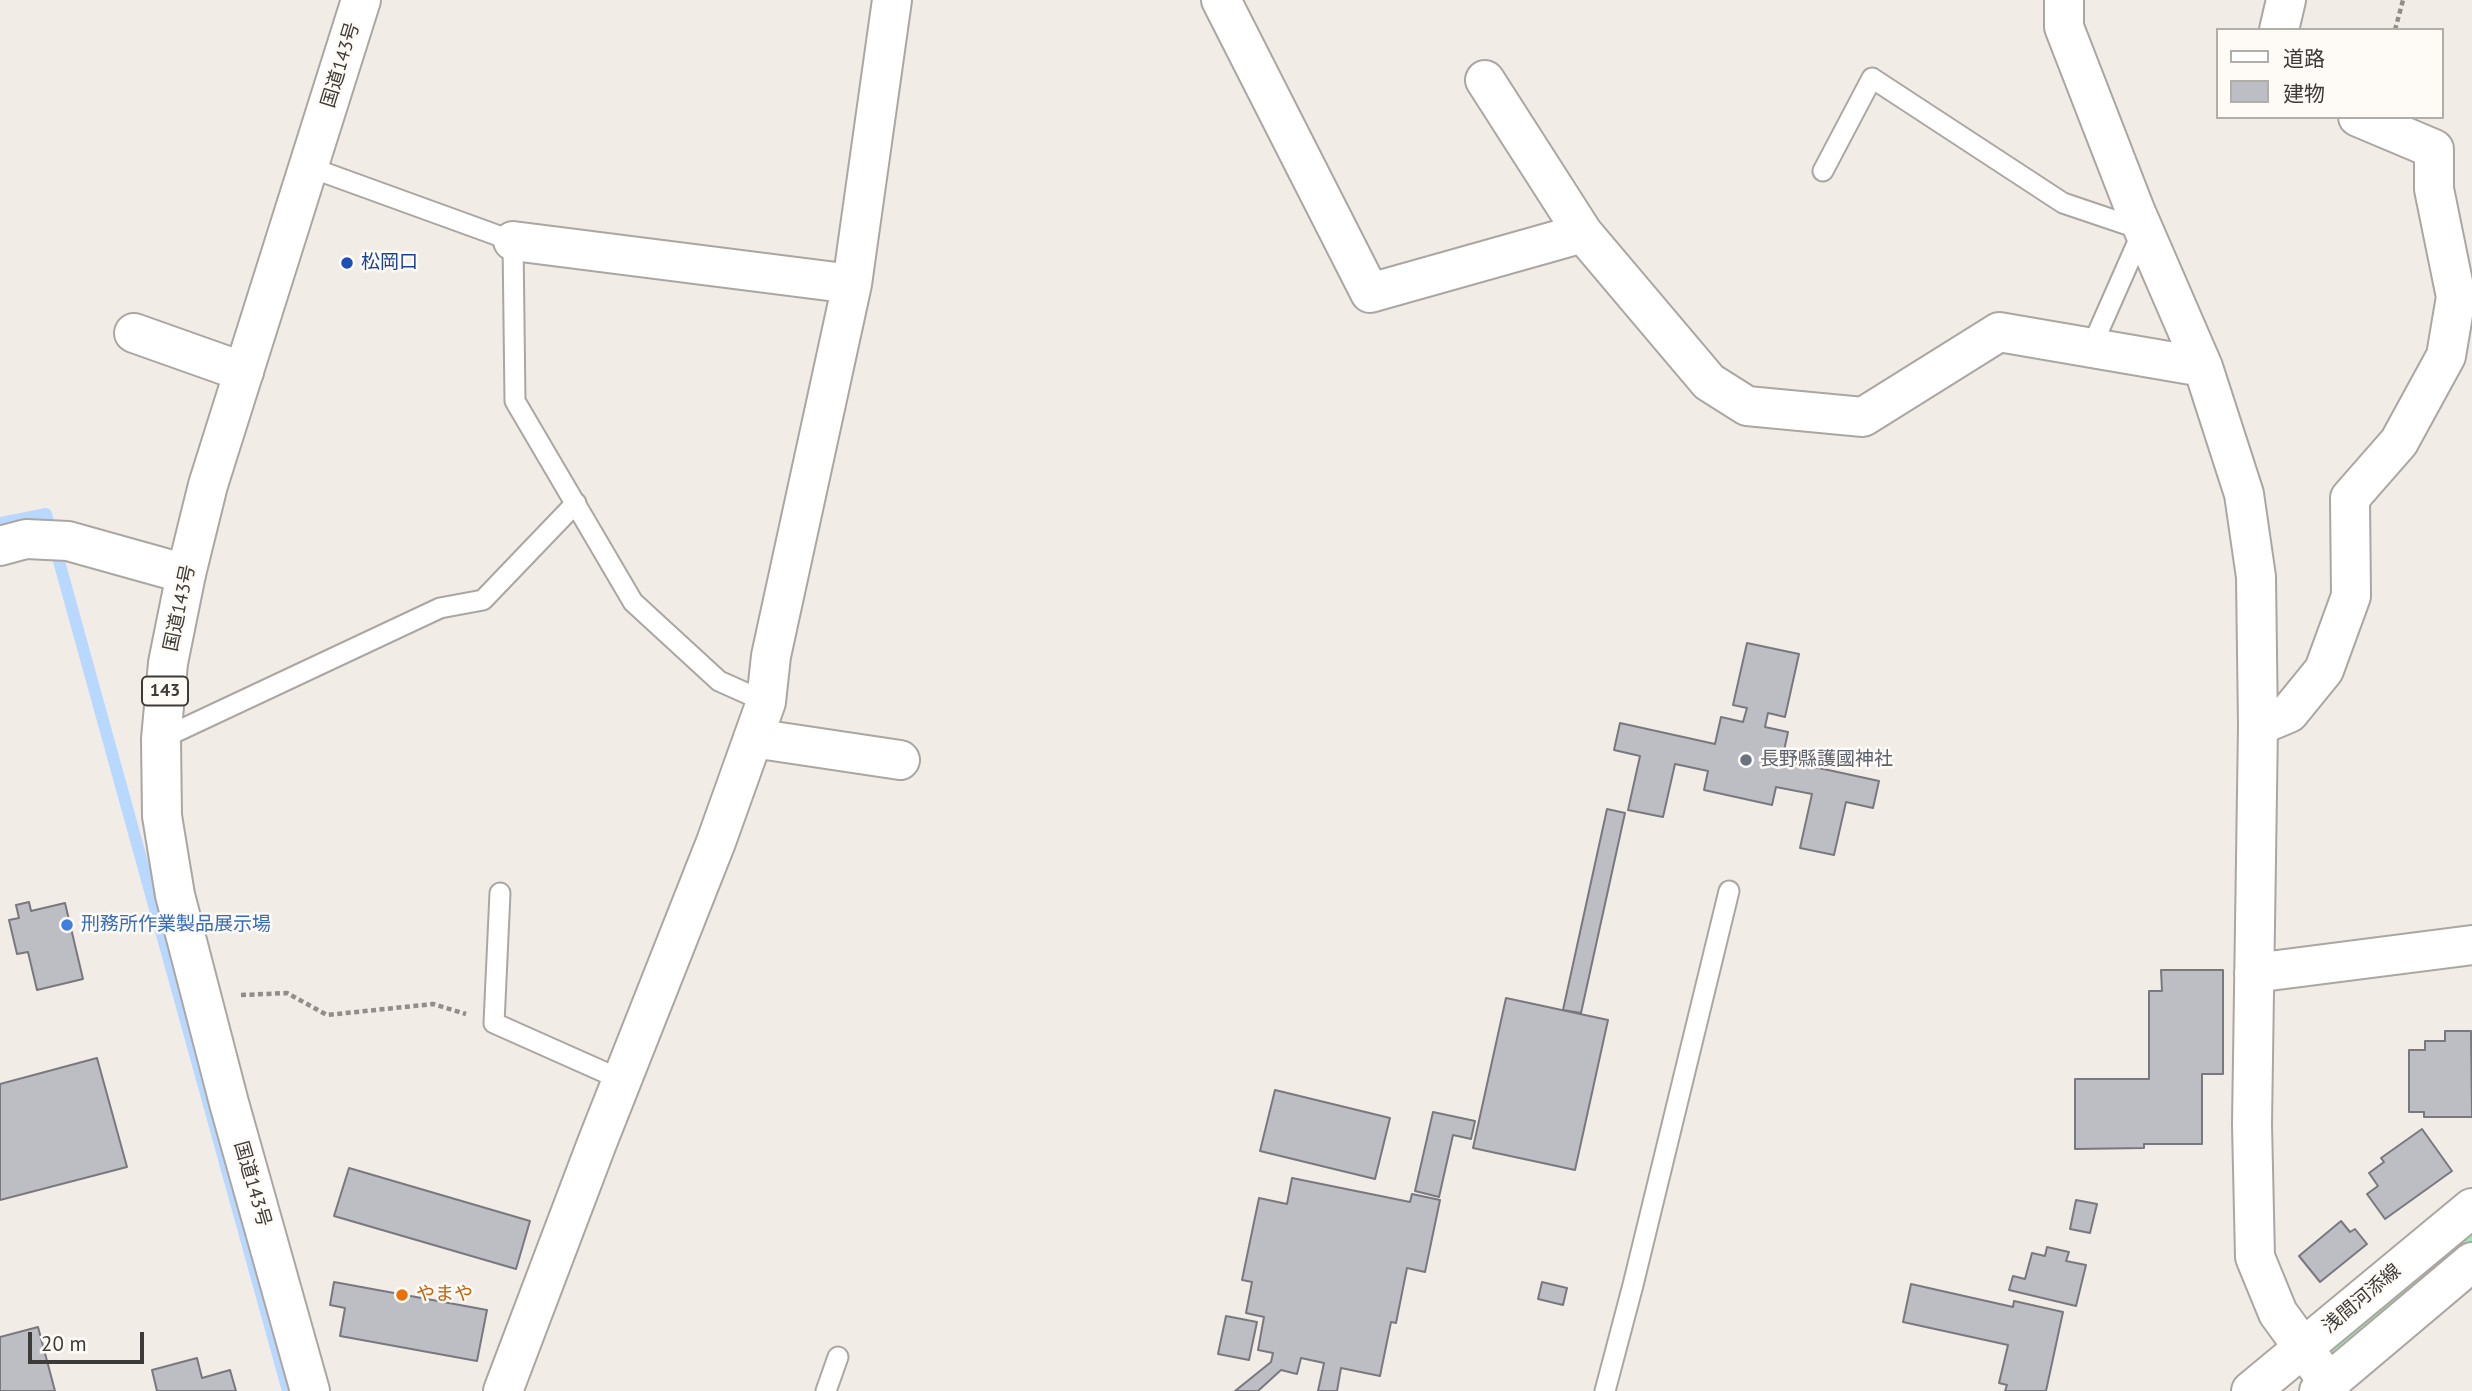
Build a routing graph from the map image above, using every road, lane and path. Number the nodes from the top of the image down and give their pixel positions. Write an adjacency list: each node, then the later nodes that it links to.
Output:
1 (361, 0): 11 (main road, 国道143号 / 143)
2 (892, 0): 17 (main road)
3 (1222, 0): 14 (main road)
4 (2064, 0): 13 (main road)
5 (2286, 0): 7 (main road)
6 (2403, 0): 8 (path)
7 (2279, 28)
8 (2396, 28)
9 (1485, 80): 14 (main road)
10 (2363, 119): 16 (main road)
11 (309, 167): 15 (lane); 21 (main road, 国道143号 / 143)
12 (1822, 171): 13 (lane)
13 (2144, 230): 19 (lane); 20 (main road)
14 (1583, 233): 19 (main road)
15 (513, 241): 17 (main road); 22 (lane)
16 (2459, 249): 26 (main road)
17 (852, 284): 25 (main road)
18 (134, 333): 21 (main road)
19 (2091, 348): 20 (main road)
20 (2203, 367): 26 (main road)
21 (244, 372): 24 (main road, 国道143号 / 143)
22 (576, 503): 25 (lane); 28 (lane)
23 (13, 543): 24 (main road)
24 (186, 574): 28 (main road, 国道143号 / 143)
25 (766, 702): 27 (main road)
26 (2259, 726): 33 (main road)
27 (753, 738): 29 (main road); 36 (main road)
28 (161, 739): 34 (main road, 国道143号 / 143)
29 (900, 760)
30 (1729, 891): 45 (lane)
31 (500, 893): 35 (lane)
32 (2472, 945): 33 (main road)
33 (2254, 973): 39 (main road)
34 (201, 997): 35 (path); 42 (main road, 国道143号 / 143)
35 (494, 1023): 36 (lane)
36 (622, 1080): 43 (main road)
37 (2472, 1208): 39 (main road, 浅間河添線)
38 (2468, 1274): 41 (main road)
39 (2302, 1349): 41 (main road); 46 (main road, 浅間河添線)
40 (838, 1357): 44 (lane)
41 (2324, 1387)
42 (310, 1391)
43 (503, 1391)
44 (826, 1391)
45 (1605, 1391)
46 (2251, 1391)

